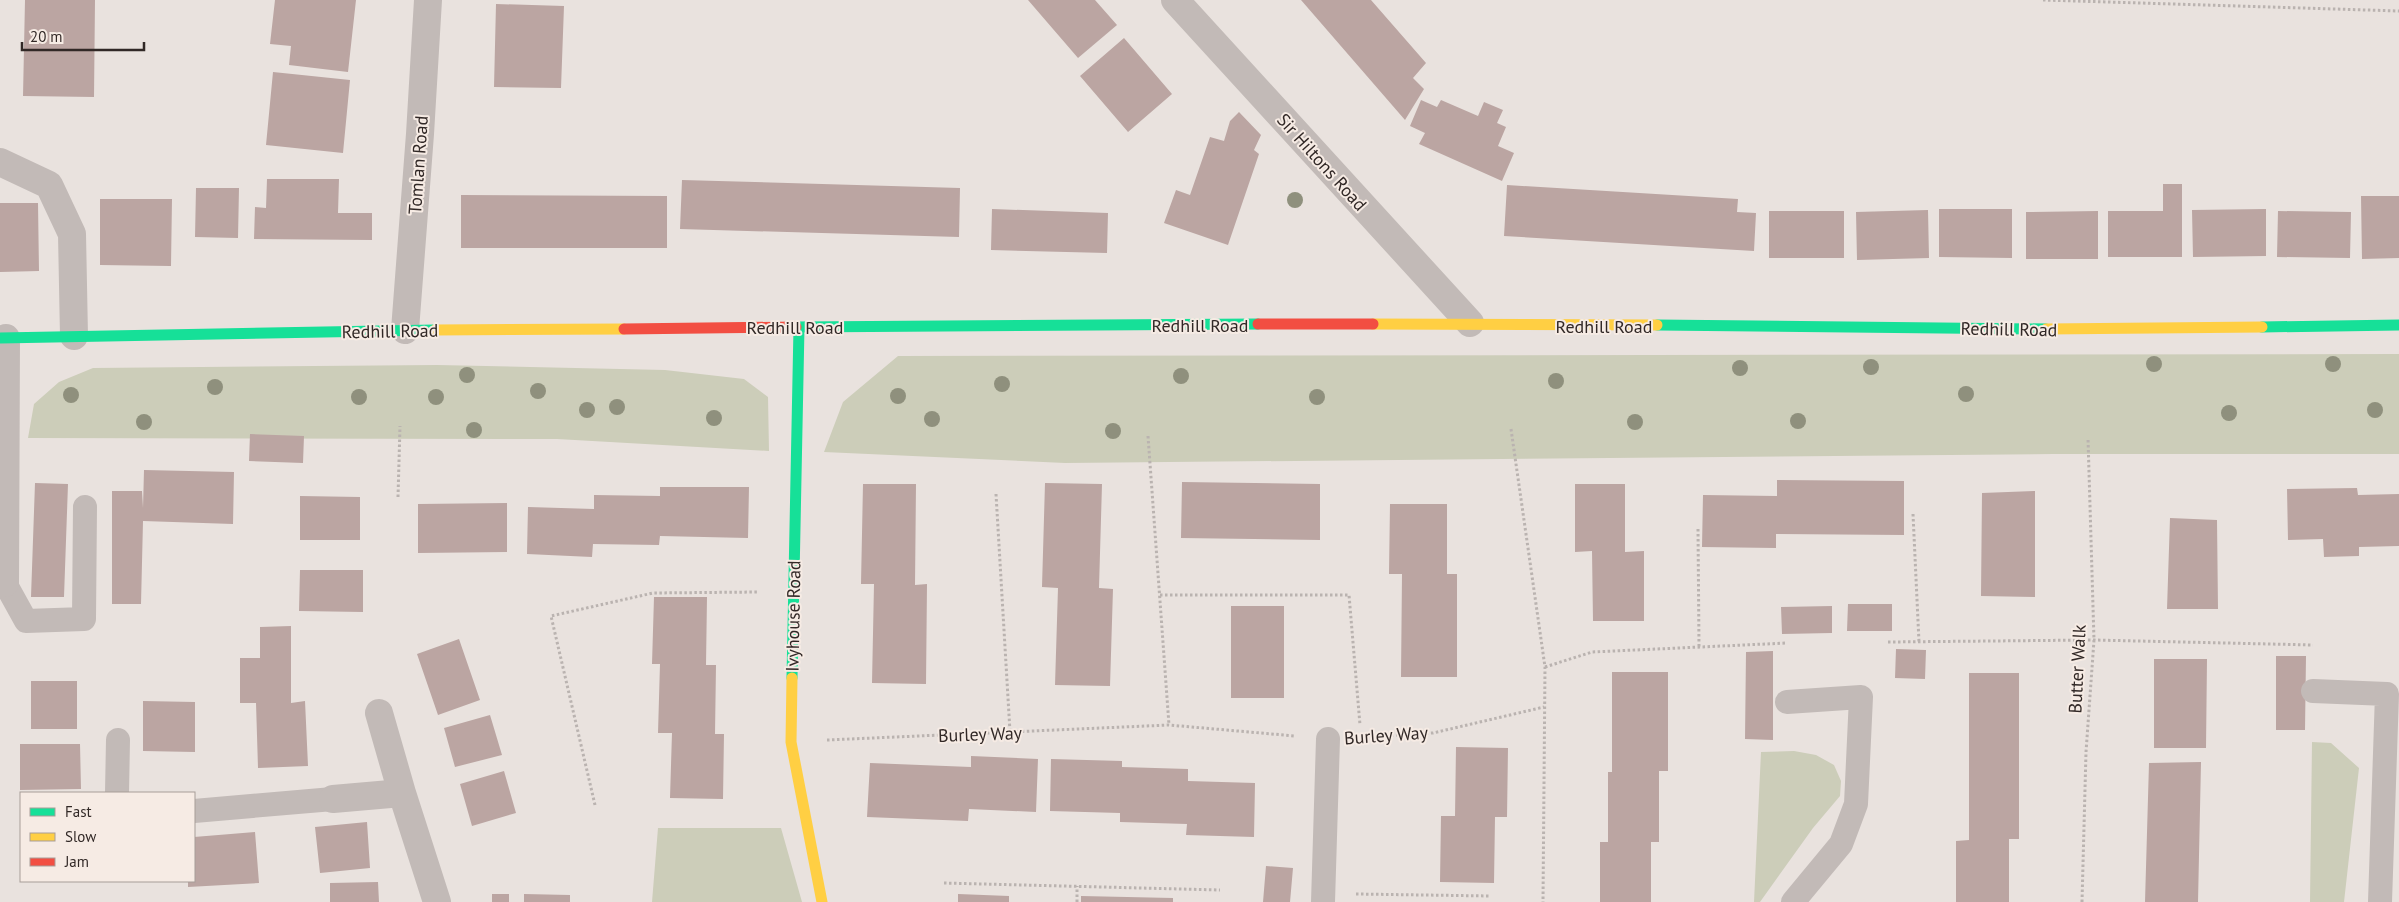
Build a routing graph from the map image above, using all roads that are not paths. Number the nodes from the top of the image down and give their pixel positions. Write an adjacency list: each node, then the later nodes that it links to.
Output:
1 (428, 0): 7 (street, Tomlan Road)
2 (1175, 0): 4 (street, Sir Hiltons Road)
3 (0, 162): 8 (street)
4 (1470, 323): 5 (street, Redhill Road); 6 (street, Redhill Road)
5 (2399, 325)
6 (799, 327): 7 (street, Redhill Road); 23 (street, Ivyhouse Road)
7 (405, 330): 8 (street, Redhill Road)
8 (74, 336): 9 (street, Redhill Road)
9 (3, 338): 11 (street)
10 (85, 508): 11 (lane)
11 (3, 565)
12 (2312, 691): 25 (lane)
13 (1787, 702): 24 (lane)
14 (379, 713): 18 (street)
15 (1328, 739): 21 (lane, Burley Way)
16 (118, 740): 17 (lane)
17 (117, 792)
18 (402, 793): 19 (street); 22 (street)
19 (333, 799): 20 (lane)
20 (195, 811)
21 (1323, 898)
22 (437, 902)
23 (822, 902)
24 (1793, 902)
25 (2380, 902)

